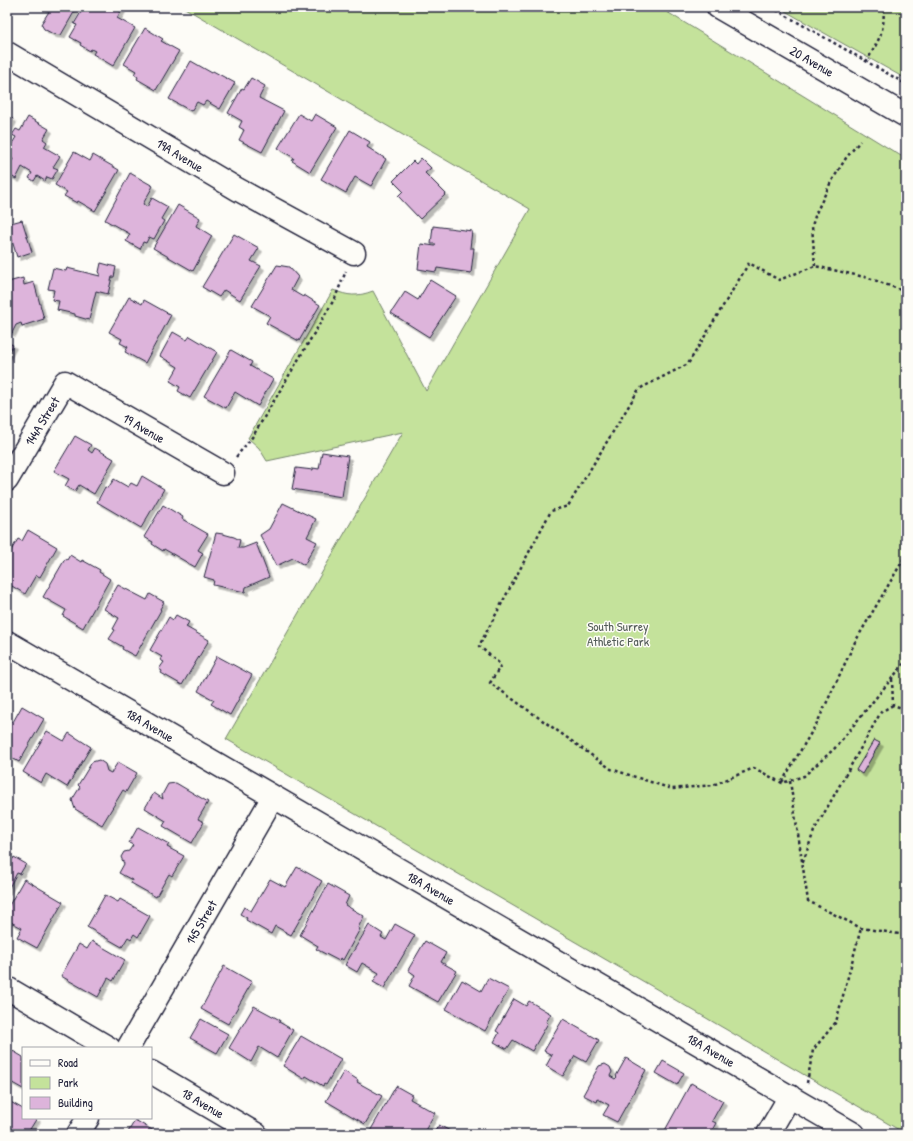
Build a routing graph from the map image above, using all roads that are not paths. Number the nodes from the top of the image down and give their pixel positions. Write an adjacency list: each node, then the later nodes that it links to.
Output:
1 (718, 7): 3 (street, 20 Avenue)
2 (7, 53): 4 (street, 19A Avenue)
3 (906, 116)
4 (354, 253)
5 (65, 382): 6 (street, 19 Avenue); 7 (street, 144A Street)
6 (223, 474)
7 (7, 480)
8 (7, 642): 9 (street, 18A Avenue)
9 (273, 797): 12 (street, 145 Street); 14 (street, 18A Avenue)
10 (7, 988): 11 (street)
11 (107, 1047)
12 (129, 1047)
13 (152, 1073): 17 (street, 18 Avenue)
14 (790, 1096): 18 (street); 19 (street, 18A Avenue)
15 (87, 1119): 16 (street)
16 (78, 1134)
17 (256, 1134)
18 (768, 1134)
19 (854, 1134)

